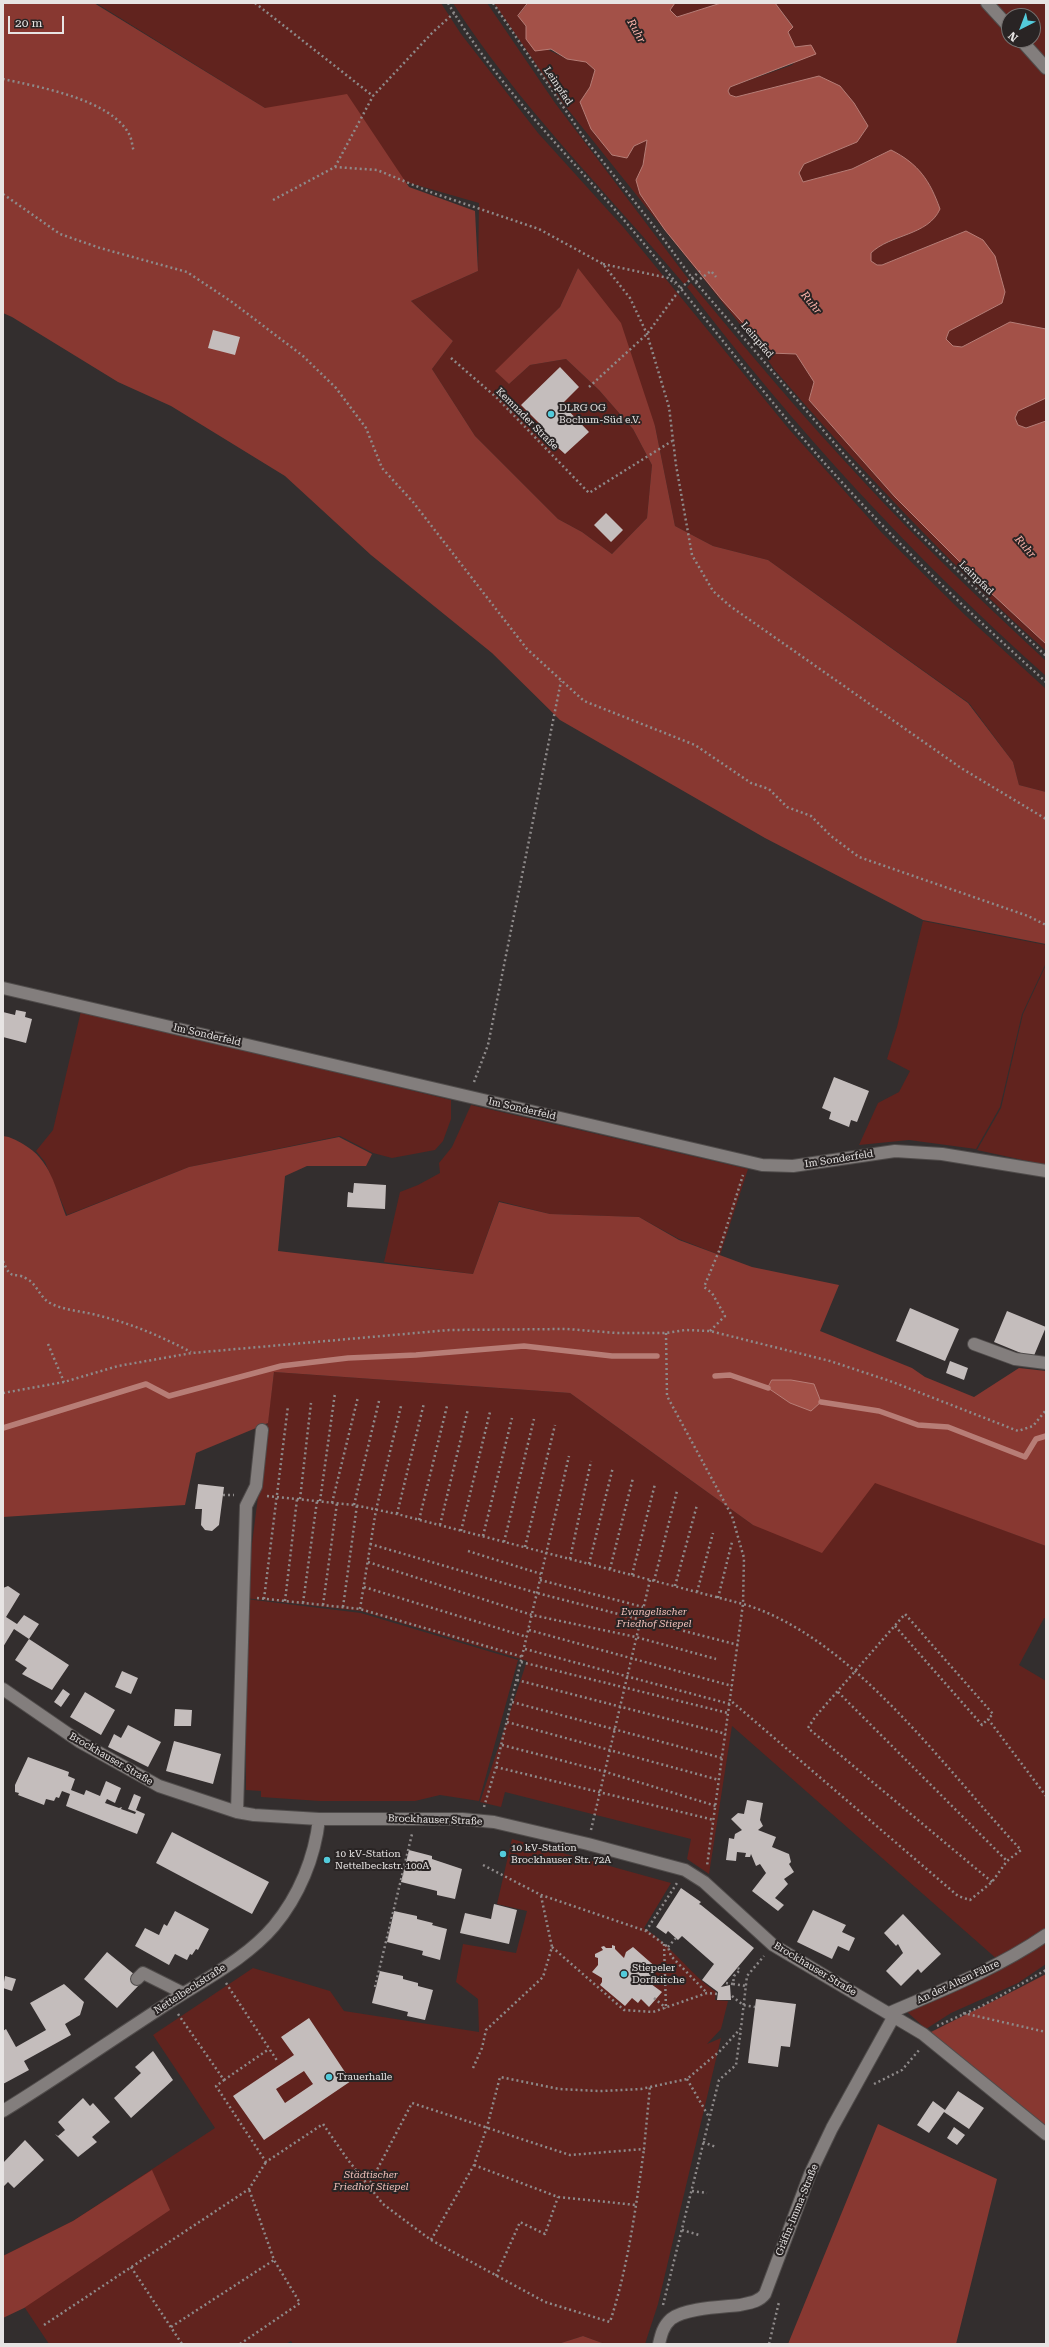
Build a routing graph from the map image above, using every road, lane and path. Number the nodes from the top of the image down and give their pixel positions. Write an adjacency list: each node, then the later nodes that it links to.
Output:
1 (255, 3): 10 (path)
2 (448, 3): 5 (path)
3 (493, 3): 18 (path, Leinpfad)
4 (987, 3): 6 (street)
5 (454, 13): 10 (path); 20 (path)
6 (1001, 18)
7 (1028, 48): 8 (street)
8 (1046, 68)
9 (3, 79): 11 (path)
10 (373, 96): 12 (path)
11 (134, 152)
12 (335, 167): 14 (path); 15 (path)
13 (3, 194): 28 (path)
14 (273, 200)
15 (603, 264): 20 (path); 21 (path)
16 (700, 271): 18 (path)
17 (716, 277): 19 (path)
18 (692, 278): 19 (path, Leinpfad); 20 (path)
19 (696, 282): 27 (path, Leinpfad)
20 (681, 288): 21 (path); 29 (path)
21 (647, 334): 23 (path); 26 (path)
22 (451, 358): 25 (path, Kemnader Straße)
23 (589, 387)
24 (516, 407): 25 (path)
25 (510, 412): 26 (path, Kemnader Straße)
26 (672, 441): 30 (path)
27 (1046, 656)
28 (561, 681): 31 (path); 33 (path)
29 (1046, 682)
30 (1046, 819)
31 (1046, 925)
32 (3, 988): 33 (street, Im Sonderfeld)
33 (466, 1095): 34 (street, Im Sonderfeld)
34 (747, 1162): 35 (street, Im Sonderfeld); 37 (path)
35 (1046, 1172)
36 (3, 1261): 41 (path)
37 (710, 1332): 38 (path); 54 (path)
38 (666, 1333): 41 (path); 106 (path)
39 (48, 1344): 43 (path)
40 (974, 1344): 42 (street)
41 (192, 1353): 43 (path)
42 (1046, 1362)
43 (64, 1382): 44 (path)
44 (3, 1393)
45 (335, 1393): 70 (path)
46 (358, 1398): 71 (path)
47 (380, 1401): 73 (path)
48 (424, 1402): 76 (path)
49 (311, 1403): 69 (path)
50 (288, 1406): 68 (path)
51 (401, 1406): 75 (path)
52 (447, 1406): 77 (path)
53 (468, 1409): 78 (path)
54 (1046, 1410)
55 (490, 1412): 79 (path)
56 (512, 1418): 81 (path)
57 (534, 1419): 82 (path)
58 (556, 1425): 85 (path)
59 (262, 1430): 67 (street)
60 (570, 1456): 87 (path)
61 (591, 1461): 88 (path)
62 (613, 1467): 90 (path)
63 (633, 1478): 91 (path)
64 (655, 1484): 93 (path)
65 (676, 1491): 96 (path)
66 (223, 1495): 67 (path)
67 (250, 1495): 68 (path); 101 (street)
68 (278, 1497): 69 (path); 103 (path)
69 (298, 1499): 70 (path); 104 (path)
70 (319, 1501): 71 (path); 105 (path)
71 (332, 1503): 72 (path)
72 (337, 1503): 73 (path); 107 (path)
73 (356, 1505): 75 (path); 108 (path)
74 (697, 1505): 97 (path)
75 (376, 1510): 76 (path); 84 (path)
76 (397, 1514): 77 (path)
77 (419, 1520): 78 (path)
78 (440, 1525): 79 (path)
79 (461, 1530): 81 (path)
80 (713, 1533): 99 (path)
81 (483, 1536): 82 (path)
82 (504, 1542): 85 (path)
83 (732, 1542): 102 (path)
84 (370, 1544): 89 (path); 100 (path)
85 (525, 1547): 87 (path)
86 (468, 1551): 92 (path)
87 (546, 1553): 88 (path); 92 (path)
88 (570, 1559): 90 (path)
89 (368, 1562): 98 (path); 111 (path)
90 (590, 1564): 91 (path)
91 (610, 1569): 93 (path)
92 (541, 1574): 94 (path)
93 (632, 1575): 95 (path)
94 (540, 1580): 100 (path); 109 (path)
95 (650, 1580): 96 (path); 109 (path)
96 (654, 1581): 97 (path)
97 (675, 1586): 99 (path)
98 (364, 1587): 110 (path); 115 (path)
99 (697, 1592): 102 (path)
100 (537, 1593): 111 (path); 112 (path)
101 (243, 1596): 103 (path); 148 (street)
102 (718, 1598): 106 (path)
103 (264, 1599): 104 (path)
104 (285, 1601): 105 (path)
105 (304, 1603): 107 (path)
106 (743, 1604): 117 (path); 123 (path)
107 (323, 1605): 108 (path)
108 (343, 1607): 110 (path)
109 (644, 1607): 112 (path)
110 (360, 1609): 119 (path)
111 (532, 1615): 114 (path); 116 (path)
112 (641, 1620): 116 (path); 117 (path)
113 (895, 1626): 123 (path); 134 (path); 134 (path)
114 (529, 1630): 115 (path); 120 (path)
115 (527, 1636): 118 (path)
116 (636, 1638): 120 (path); 121 (path)
117 (738, 1645): 127 (path)
118 (524, 1649): 119 (path); 124 (path)
119 (523, 1657): 122 (path)
120 (631, 1659): 124 (path); 127 (path)
121 (716, 1659)
122 (521, 1662): 125 (path); 126 (path)
123 (855, 1673): 129 (path); 153 (path)
124 (628, 1676): 126 (path); 131 (path)
125 (517, 1680): 130 (path); 132 (path)
126 (625, 1686): 132 (path); 133 (path)
127 (732, 1686): 131 (path)
128 (3, 1689): 148 (street, Brockhauser Straße)
129 (838, 1692): 153 (path); 157 (path)
130 (512, 1702): 135 (path); 136 (path)
131 (730, 1702): 133 (path); 157 (path)
132 (621, 1706): 136 (path); 137 (path)
133 (728, 1713): 137 (path)
134 (988, 1719): 146 (path)
135 (507, 1722): 138 (path); 139 (path)
136 (616, 1729): 139 (path); 140 (path)
137 (726, 1734): 140 (path)
138 (502, 1745): 141 (path); 142 (path)
139 (611, 1749): 142 (path); 143 (path)
140 (722, 1758): 143 (path)
141 (496, 1766): 144 (path); 145 (path)
142 (606, 1772): 144 (path); 147 (path)
143 (719, 1780): 147 (path)
144 (601, 1793): 151 (path); 152 (path)
145 (488, 1795)
146 (1046, 1796)
147 (716, 1806): 151 (path)
148 (237, 1812): 149 (street, Brockhauser Straße)
149 (319, 1818): 150 (street, Brockhauser Straße); 168 (street, Nettelbeckstraße)
150 (415, 1820): 152 (street, Brockhauser Straße); 173 (path)
151 (714, 1820): 156 (path)
152 (588, 1844): 155 (street, Brockhauser Straße)
153 (1007, 1861): 157 (path)
154 (483, 1865): 158 (path)
155 (685, 1870): 156 (street, Brockhauser Straße); 159 (path)
156 (704, 1882): 184 (street, Brockhauser Straße)
157 (992, 1882)
158 (541, 1895): 159 (path); 163 (path)
159 (646, 1931): 162 (path)
160 (1046, 1935): 184 (street, An der Alten Fähre)
161 (676, 1938): 164 (path)
162 (664, 1944): 164 (path); 182 (path)
163 (552, 1947): 182 (path); 190 (path)
164 (668, 1947): 175 (path)
165 (756, 1966): 172 (path)
166 (738, 1968): 171 (path)
167 (1046, 1970): 183 (path)
168 (218, 1971): 174 (street, Nettelbeckstraße); 188 (path)
169 (137, 1979): 174 (street)
170 (726, 1982): 171 (path)
171 (733, 1984): 172 (path)
172 (746, 1986): 180 (path)
173 (375, 1987)
174 (183, 1993): 179 (street, Nettelbeckstraße)
175 (707, 1993): 176 (path); 182 (path)
176 (718, 1994)
177 (732, 1996): 180 (path)
178 (654, 1998): 182 (path)
179 (169, 2002): 192 (path); 195 (street, Nettelbeckstraße)
180 (743, 2005): 181 (path); 185 (path)
181 (755, 2007)
182 (666, 2008)
183 (962, 2013): 186 (path); 187 (path)
184 (892, 2014): 187 (street, Brockhauser Straße); 218 (street, Gräfin-Imma-Straße)
185 (741, 2028): 191 (path); 196 (path)
186 (1046, 2032)
187 (929, 2038): 194 (path); 198 (street, Brockhauser Straße)
188 (269, 2049): 189 (path); 192 (path)
189 (278, 2062)
190 (473, 2068)
191 (687, 2079): 193 (path); 196 (path)
192 (224, 2080): 202 (path)
193 (650, 2086): 197 (path); 201 (path)
194 (870, 2086)
195 (3, 2111)
196 (709, 2118): 199 (path)
197 (487, 2127): 201 (path); 203 (path); 204 (path)
198 (1046, 2134)
199 (703, 2142): 200 (path); 206 (path)
200 (716, 2147)
201 (644, 2149): 209 (path)
202 (266, 2162): 204 (path); 205 (path)
203 (474, 2165): 208 (path); 212 (path)
204 (368, 2187): 212 (path)
205 (249, 2189): 213 (path); 214 (path)
206 (692, 2191): 207 (path); 210 (path)
207 (707, 2193)
208 (558, 2197): 209 (path); 215 (path)
209 (636, 2205): 215 (path)
210 (682, 2230): 211 (path); 218 (path)
211 (699, 2235)
212 (431, 2240): 215 (path)
213 (274, 2260): 217 (path); 220 (path)
214 (132, 2267): 216 (path); 217 (path)
215 (496, 2276)
216 (44, 2325)
217 (171, 2327): 219 (path)
218 (662, 2331): 221 (street)
219 (182, 2344)
220 (240, 2344)
221 (659, 2344)

